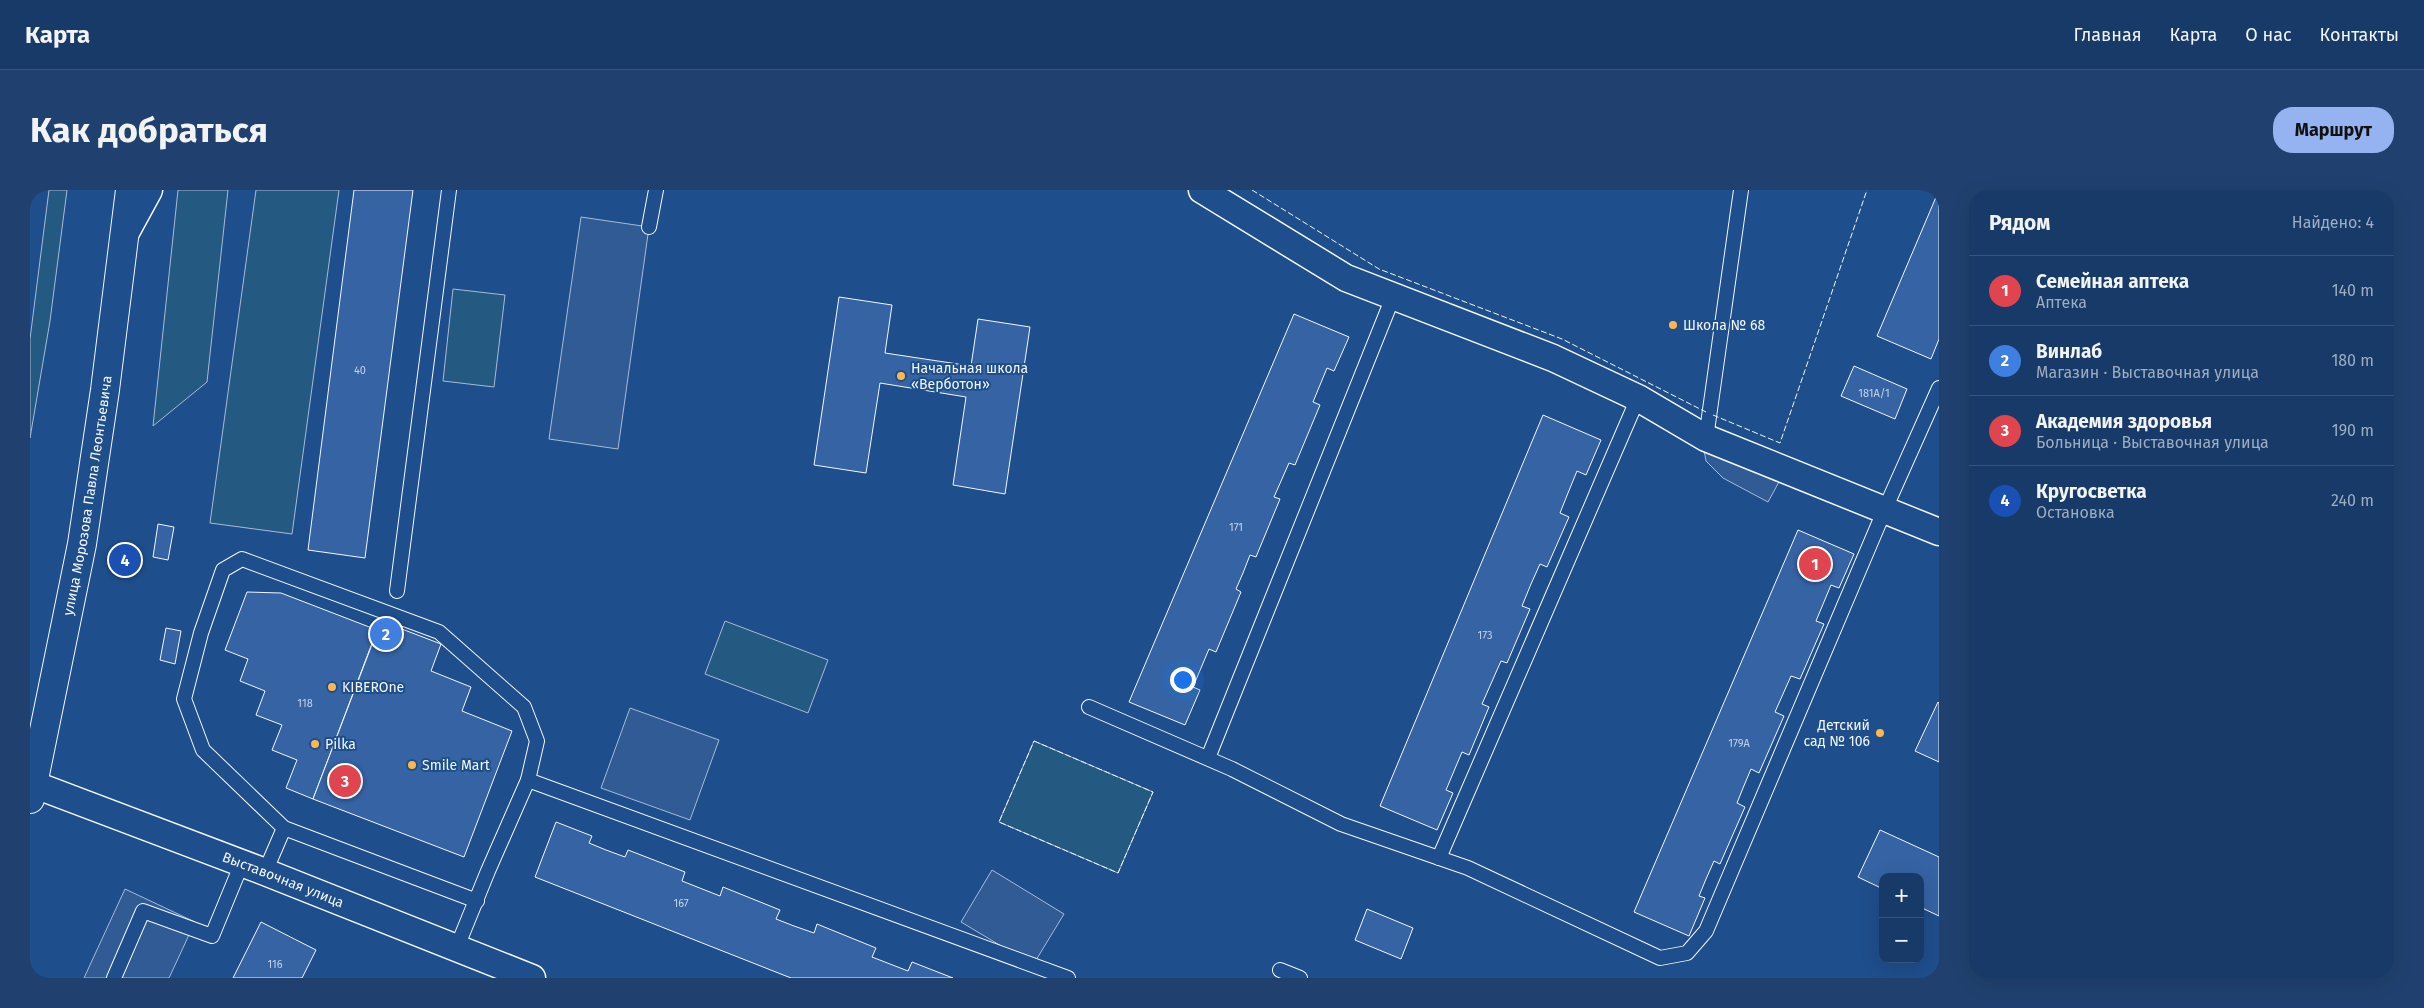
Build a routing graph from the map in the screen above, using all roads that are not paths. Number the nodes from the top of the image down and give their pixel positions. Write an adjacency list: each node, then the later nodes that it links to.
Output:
1 (130, 190): 8 (main road, улица Морозова Павла Леонтьевича)
2 (149, 190): 8 (street)
3 (449, 190): 15 (lane)
4 (656, 190): 7 (lane)
5 (1202, 190): 9 (street)
6 (1741, 190): 12 (lane)
7 (649, 228)
8 (125, 235): 19 (main road, улица Морозова Павла Леонтьевича)
9 (1392, 297): 11 (street); 17 (lane)
10 (1939, 388): 13 (lane)
11 (1638, 398): 12 (street); 21 (lane)
12 (1706, 438): 13 (street)
13 (1885, 509): 14 (street); 21 (lane)
14 (1939, 532)
15 (397, 591)
16 (1089, 707): 17 (lane)
17 (1208, 758): 21 (lane)
18 (528, 780): 20 (lane); 23 (lane); 28 (lane)
19 (31, 789): 22 (street, Выставочная улица)
20 (284, 828): 22 (lane); 23 (lane)
21 (1439, 858)
22 (254, 868): 24 (street, Выставочная улица); 26 (lane)
23 (477, 901): 24 (lane)
24 (457, 948): 27 (street, Выставочная улица)
25 (1280, 970): 29 (lane)
26 (114, 978)
27 (532, 978)
28 (1068, 978)
29 (1300, 978)

